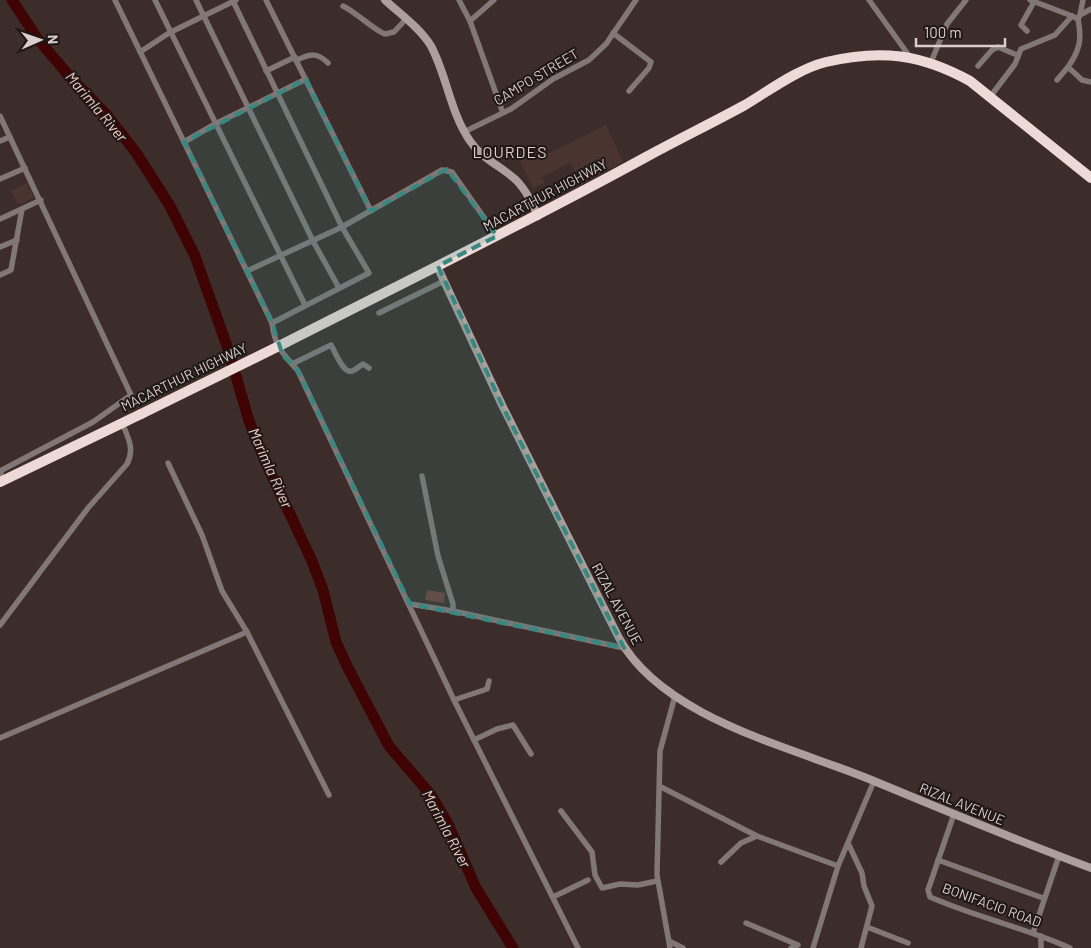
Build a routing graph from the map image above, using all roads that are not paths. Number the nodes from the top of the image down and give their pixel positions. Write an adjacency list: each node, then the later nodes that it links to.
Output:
1 (115, 0): 23 (street)
2 (155, 0): 21 (street)
3 (196, 0): 16 (street)
4 (266, 0): 26 (street)
5 (385, 0): 18 (street)
6 (459, 0): 19 (street)
7 (494, 0): 19 (street)
8 (636, 0): 22 (street, CAMPO STREET)
9 (869, 0): 25 (street)
10 (966, 0): 27 (street)
11 (1083, 0): 17 (street)
12 (235, 1): 16 (street); 31 (street)
13 (1032, 1): 17 (street); 20 (street)
14 (343, 6): 18 (street)
15 (1091, 9): 17 (street)
16 (203, 16): 21 (street); 38 (street)
17 (1077, 17): 24 (street); 30 (street)
18 (406, 19): 42 (street)
19 (470, 21): 39 (street)
20 (1027, 31)
21 (169, 33): 23 (street); 41 (street)
22 (613, 34): 35 (street); 39 (street, CAMPO STREET)
23 (140, 52): 45 (street)
24 (1017, 56): 29 (street); 37 (street)
25 (910, 57): 27 (highway, MACARTHUR HIGHWAY); 52 (highway, MACARTHUR HIGHWAY)
26 (296, 58): 28 (street); 31 (street); 32 (street)
27 (931, 62): 37 (highway, MACARTHUR HIGHWAY)
28 (328, 63)
29 (978, 66)
30 (1068, 67): 33 (street); 34 (street)
31 (266, 71): 36 (street)
32 (306, 79): 36 (street); 51 (street)
33 (1057, 80)
34 (1091, 82)
35 (629, 91)
36 (276, 94): 38 (street); 54 (street)
37 (990, 97): 47 (highway, MACARTHUR HIGHWAY)
38 (248, 109): 41 (street); 57 (street)
39 (503, 113): 42 (street, CAMPO STREET)
40 (0, 116): 43 (street)
41 (215, 124): 45 (street); 59 (street)
42 (464, 132): 52 (street)
43 (10, 137): 44 (street); 46 (street)
44 (0, 141)
45 (184, 142): 61 (street)
46 (26, 168): 48 (street); 49 (street)
47 (1091, 178)
48 (0, 179)
49 (41, 200): 50 (street); 72 (street)
50 (22, 209): 53 (street); 56 (street)
51 (372, 211): 54 (street); 55 (street)
52 (538, 216): 55 (highway, MACARTHUR HIGHWAY)
53 (0, 219)
54 (342, 227): 57 (street); 64 (street)
55 (497, 236): 60 (highway, MACARTHUR HIGHWAY)
56 (17, 240): 58 (street); 62 (street)
57 (313, 241): 59 (street); 64 (street)
58 (0, 247)
59 (282, 256): 61 (street); 65 (street)
60 (437, 266): 63 (street, RIZAL AVENUE); 70 (highway, MACARTHUR HIGHWAY, bridge)
61 (247, 271): 67 (street)
62 (0, 275)
63 (444, 281): 66 (street); 79 (street, RIZAL AVENUE)
64 (338, 288): 65 (street)
65 (305, 305): 67 (street)
66 (379, 313)
67 (272, 323): 68 (street)
68 (292, 364): 69 (street); 75 (street)
69 (369, 368)
70 (122, 423): 74 (highway, MACARTHUR HIGHWAY); 77 (street)
71 (168, 463): 78 (street)
72 (0, 476)
73 (422, 476): 76 (street)
74 (0, 482)
75 (410, 604): 76 (street); 82 (street)
76 (454, 611): 79 (street)
77 (0, 625)
78 (247, 632): 83 (street); 88 (street)
79 (624, 648): 81 (street, RIZAL AVENUE)
80 (489, 681): 82 (street)
81 (674, 696): 86 (street, RIZAL AVENUE); 87 (street)
82 (454, 700): 84 (street)
83 (0, 738)
84 (474, 740): 85 (street); 100 (street)
85 (531, 754)
86 (874, 780): 90 (street, RIZAL AVENUE); 92 (street)
87 (661, 787): 91 (street); 99 (street)
88 (329, 795)
89 (561, 811): 99 (street)
90 (954, 814): 93 (street, RIZAL AVENUE); 94 (street, BONIFACIO ROAD)
91 (757, 836): 95 (street); 96 (street)
92 (848, 844): 96 (street); 103 (street)
93 (1059, 856): 97 (street, RIZAL AVENUE); 101 (street)
94 (938, 860): 101 (street); 104 (street, BONIFACIO ROAD)
95 (721, 862)
96 (838, 866): 111 (street)
97 (1091, 868)
98 (588, 880): 100 (street)
99 (657, 881): 107 (street)
100 (553, 896): 108 (street)
101 (1043, 898): 104 (street)
102 (746, 923): 110 (street)
103 (867, 927): 106 (street); 112 (street)
104 (1033, 933): 105 (street, BONIFACIO ROAD)
105 (1041, 936): 113 (street); 114 (street, BONIFACIO ROAD)
106 (908, 942)
107 (670, 945): 109 (street)
108 (578, 948)
109 (683, 948)
110 (792, 948)
111 (813, 948)
112 (861, 948)
113 (1040, 948)
114 (1070, 948)

